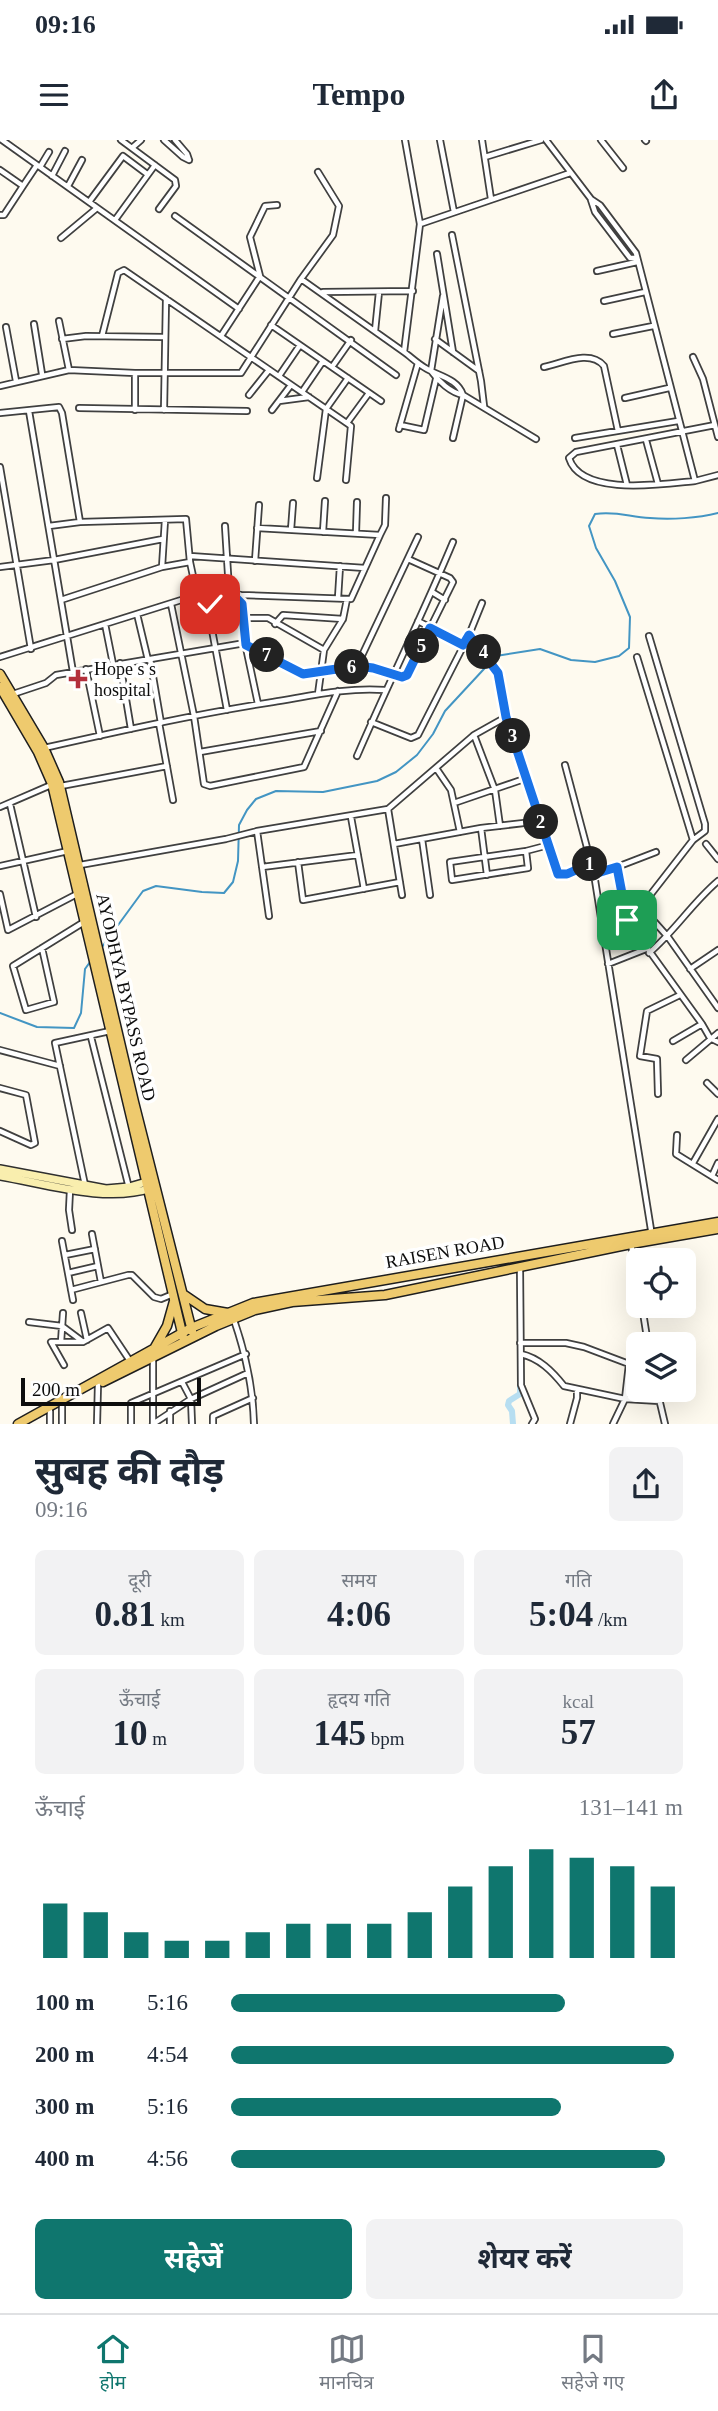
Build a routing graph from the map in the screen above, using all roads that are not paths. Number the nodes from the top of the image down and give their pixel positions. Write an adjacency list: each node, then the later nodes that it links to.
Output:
1 (2, 140): 18 (street)
2 (121, 140): 12 (street)
3 (141, 140): 12 (street)
4 (164, 140): 5 (street)
5 (175, 140)
6 (405, 140): 37 (street)
7 (440, 140): 33 (street)
8 (482, 140): 15 (street)
9 (541, 140): 15 (street)
10 (546, 140): 22 (street)
11 (601, 140): 19 (street)
12 (133, 147): 17 (street)
13 (65, 151): 24 (street)
14 (49, 152): 18 (street)
15 (485, 157): 27 (street)
16 (82, 160): 26 (street)
17 (155, 165): 23 (street); 32 (street)
18 (38, 166): 24 (street); 25 (street)
19 (623, 168)
20 (0, 170): 25 (street)
21 (318, 172): 46 (street)
22 (570, 173): 27 (street); 28 (street)
23 (148, 174): 29 (street); 36 (street)
24 (52, 176): 26 (street)
25 (23, 186): 34 (street)
26 (68, 187): 29 (street)
27 (491, 199): 33 (street)
28 (591, 199): 38 (street); 39 (street)
29 (89, 202): 31 (street)
30 (278, 205): 45 (street)
31 (97, 208): 36 (street); 41 (street)
32 (159, 209)
33 (453, 212): 37 (street)
34 (0, 215)
35 (176, 216): 45 (street)
36 (115, 220): 55 (street)
37 (420, 224): 47 (street)
38 (618, 229): 39 (street); 43 (street)
39 (611, 234): 43 (street)
40 (452, 235): 81 (street)
41 (61, 238)
42 (437, 254): 51 (street)
43 (636, 260): 44 (street); 50 (street)
44 (597, 271)
45 (260, 276): 53 (street); 55 (street)
46 (302, 279): 48 (street); 53 (street)
47 (413, 290): 49 (street); 70 (street)
48 (322, 292): 49 (street); 61 (street)
49 (379, 292): 61 (street)
50 (645, 292): 54 (street); 59 (street)
51 (443, 296): 67 (street); 71 (street)
52 (166, 299): 63 (street); 64 (street); 65 (street)
53 (289, 299): 58 (street); 68 (street)
54 (604, 301)
55 (239, 309): 64 (street)
56 (59, 321): 66 (street)
57 (34, 324): 84 (street)
58 (271, 325): 69 (street); 72 (street)
59 (653, 326): 62 (street); 92 (street)
60 (6, 327): 89 (street)
61 (375, 331): 70 (street)
62 (613, 334)
63 (102, 336): 65 (street); 66 (street)
64 (221, 336): 72 (street)
65 (164, 337): 83 (street)
66 (62, 339): 78 (street)
67 (435, 339): 71 (street); 80 (street)
68 (351, 340): 76 (street); 85 (street)
69 (300, 345): 74 (street); 86 (street)
70 (404, 352): 75 (street)
71 (453, 352): 81 (street)
72 (251, 357): 79 (street); 83 (street)
73 (693, 357): 112 (street)
74 (323, 361): 76 (street); 93 (street)
75 (418, 363): 80 (street); 88 (street)
76 (332, 367): 87 (street)
77 (544, 367): 113 (street)
78 (69, 370): 82 (street); 84 (street)
79 (270, 370): 86 (street); 95 (street)
80 (431, 371): 88 (street); 96 (street)
81 (480, 372): 101 (street)
82 (135, 373): 83 (street); 104 (street)
83 (163, 373): 105 (street)
84 (43, 374): 89 (street)
85 (396, 375)
86 (279, 376): 90 (street)
87 (348, 378): 94 (street); 103 (street)
88 (436, 379): 96 (street)
89 (16, 382): 91 (street)
90 (291, 385): 93 (street); 99 (street)
91 (0, 386)
92 (669, 388): 98 (street); 110 (street)
93 (302, 392): 97 (street)
94 (369, 393): 100 (street); 111 (street)
95 (249, 395)
96 (463, 395): 101 (street); 116 (street)
97 (309, 397): 99 (street); 103 (street)
98 (625, 398)
99 (278, 401): 106 (street)
100 (381, 401)
101 (484, 407): 118 (street)
102 (79, 408): 104 (street)
103 (326, 409): 111 (street); 123 (street)
104 (135, 410): 105 (street)
105 (164, 410): 108 (street)
106 (272, 410)
107 (29, 411): 109 (street); 134 (street); 135 (street)
108 (247, 411)
109 (0, 413)
110 (678, 421): 113 (street); 114 (street)
111 (347, 423): 124 (street)
112 (715, 425): 114 (street); 115 (street)
113 (618, 431): 117 (street)
114 (681, 433): 119 (street); 125 (street)
115 (718, 437)
116 (453, 438)
117 (575, 438)
118 (536, 439)
119 (646, 440): 120 (street); 126 (street)
120 (617, 445): 127 (street); 127 (street)
121 (0, 467): 150 (street)
122 (718, 475): 125 (street)
123 (317, 478)
124 (346, 480)
125 (695, 481): 126 (street)
126 (658, 484): 127 (street)
127 (627, 485)
128 (386, 498): 141 (street)
129 (325, 501): 139 (street)
130 (358, 502): 140 (street)
131 (293, 503): 138 (street)
132 (259, 505): 137 (street)
133 (165, 520): 134 (street); 143 (street); 145 (street)
134 (79, 523): 135 (street)
135 (49, 526): 148 (street)
136 (225, 526): 146 (street)
137 (257, 528): 138 (street); 149 (street)
138 (292, 530): 139 (street)
139 (323, 532): 140 (street)
140 (356, 533): 141 (street)
141 (380, 535): 154 (street)
142 (418, 537): 147 (street)
143 (163, 539): 148 (street); 153 (street)
144 (453, 542): 155 (street)
145 (190, 559): 146 (street); 153 (street); 157 (street)
146 (228, 559): 149 (street); 158 (street)
147 (408, 559): 155 (street); 187 (street)
148 (54, 560): 150 (street); 161 (street)
149 (255, 561): 151 (street)
150 (17, 565): 152 (street); 179 (street)
151 (340, 566): 154 (street); 159 (street)
152 (0, 567)
153 (162, 567): 161 (street)
154 (365, 568): 160 (street)
155 (440, 573): 156 (street); 162 (street)
156 (432, 592): 162 (street); 169 (street)
157 (197, 595): 164 (street); 165 (street)
158 (238, 596): 159 (street); 165 (street); 167 (street)
159 (338, 598): 160 (street)
160 (347, 599): 168 (street)
161 (61, 600): 175 (street)
162 (445, 600): 172 (street)
163 (482, 603): 173 (street)
164 (171, 604): 166 (street); 181 (street)
165 (204, 605): 178 (street)
166 (136, 614): 170 (street); 184 (street)
167 (243, 618): 171 (street); 176 (street)
168 (344, 619): 171 (street); 180 (street)
169 (418, 621): 172 (street); 192 (street)
170 (105, 624): 175 (street); 186 (street)
171 (275, 624): 180 (street)
172 (430, 628): 177 (street); 192 (street)
173 (469, 635): 177 (street); 201 (street)
174 (649, 636): 229 (street)
175 (67, 638): 179 (street); 189 (street)
176 (246, 644): 178 (street); 190 (street); 198 (street)
177 (463, 645): 202 (street)
178 (214, 648): 181 (street); 199 (street)
179 (31, 649): 183 (street)
180 (324, 650): 190 (street)
181 (180, 655): 184 (street); 200 (street)
182 (638, 657): 229 (street)
183 (0, 659)
184 (149, 659): 185 (street); 203 (street)
185 (120, 663): 186 (street); 204 (street)
186 (113, 664): 188 (street)
187 (357, 666): 190 (street); 192 (street)
188 (86, 670): 189 (street); 207 (street)
189 (73, 672): 196 (street)
190 (320, 673): 197 (street)
191 (0, 674): 196 (main road, AYODHYA BYPASS ROAD)
192 (392, 674): 194 (street)
193 (0, 687): 208 (main road, AYODHYA BYPASS ROAD)
194 (385, 690): 195 (street); 202 (street)
195 (338, 691): 197 (street); 205 (street)
196 (13, 694): 208 (main road, AYODHYA BYPASS ROAD)
197 (318, 694): 198 (street)
198 (258, 704): 199 (street)
199 (227, 710): 200 (street)
200 (194, 716): 203 (street); 209 (street)
201 (506, 717): 206 (street); 214 (street)
202 (372, 722): 210 (street)
203 (160, 723): 204 (street); 212 (street)
204 (131, 729): 207 (street)
205 (321, 731): 209 (street); 209 (street)
206 (474, 735): 213 (street); 216 (street)
207 (100, 736): 208 (street)
208 (41, 750): 215 (main road, AYODHYA BYPASS ROAD)
209 (200, 752)
210 (357, 756)
211 (565, 765): 241 (street)
212 (167, 766): 215 (street); 217 (street)
213 (436, 768): 218 (street); 221 (street)
214 (527, 778): 216 (street); 223 (street)
215 (56, 785): 219 (street); 233 (main road, AYODHYA BYPASS ROAD)
216 (495, 790): 218 (street); 224 (street)
217 (173, 800)
218 (454, 803): 227 (street)
219 (10, 804): 220 (street); 239 (street)
220 (0, 807)
221 (388, 809): 222 (street); 230 (street)
222 (351, 817): 226 (street); 236 (street)
223 (541, 821): 224 (street); 232 (street)
224 (500, 826): 225 (street)
225 (481, 828): 227 (street); 237 (street)
226 (257, 831): 243 (street); 244 (street)
227 (460, 832): 228 (street)
228 (422, 839): 230 (street); 254 (street)
229 (693, 840): 259 (street)
230 (394, 844): 248 (street)
231 (706, 844): 238 (street)
232 (549, 845): 234 (street); 241 (street)
233 (72, 850): 239 (street); 243 (main road, AYODHYA BYPASS ROAD)
234 (526, 851): 237 (street); 247 (street)
235 (656, 852): 245 (street)
236 (358, 855): 240 (street); 250 (street)
237 (484, 858): 247 (street); 247 (street)
238 (718, 859)
239 (24, 860): 242 (street); 256 (street)
240 (298, 862): 244 (street); 250 (street)
241 (592, 863): 246 (street)
242 (0, 866)
243 (76, 866): 252 (main road, AYODHYA BYPASS ROAD); 258 (main road, AYODHYA BYPASS ROAD)
244 (262, 867): 255 (street)
245 (617, 867): 246 (street); 262 (street)
246 (594, 874): 263 (street)
247 (487, 875)
248 (400, 882): 250 (street); 253 (street)
249 (718, 882): 259 (street)
250 (364, 889)
251 (0, 894): 256 (street)
252 (78, 894): 256 (street); 257 (main road, AYODHYA BYPASS ROAD)
253 (402, 895)
254 (430, 895)
255 (270, 916)
256 (36, 917)
257 (85, 922): 258 (main road, AYODHYA BYPASS ROAD); 260 (street)
258 (91, 934): 265 (main road, AYODHYA BYPASS ROAD)
259 (668, 937): 262 (street); 264 (street)
260 (42, 948): 260 (street)
261 (718, 950): 264 (street)
262 (648, 951): 263 (street); 266 (street)
263 (608, 964): 299 (street)
264 (690, 969): 267 (street)
265 (101, 974): 269 (main road, AYODHYA BYPASS ROAD); 291 (main road, AYODHYA BYPASS ROAD)
266 (680, 995): 268 (street); 280 (street)
267 (718, 1008)
268 (702, 1024): 272 (street); 273 (street)
269 (111, 1031): 271 (street); 291 (main road, AYODHYA BYPASS ROAD)
270 (718, 1033): 272 (street)
271 (91, 1037): 277 (street); 294 (street)
272 (710, 1038): 274 (street); 276 (street)
273 (673, 1041)
274 (718, 1042)
275 (0, 1050): 277 (street)
276 (686, 1060)
277 (60, 1066): 293 (street)
278 (707, 1083): 281 (street)
279 (0, 1088): 283 (street)
280 (658, 1094)
281 (718, 1094)
282 (718, 1119): 285 (street)
283 (0, 1131)
284 (677, 1135): 285 (street)
285 (693, 1163): 289 (street)
286 (718, 1163): 289 (street)
287 (0, 1169): 292 (street)
288 (0, 1175): 292 (street)
289 (712, 1176): 290 (street)
290 (718, 1180)
291 (151, 1184): 294 (street); 311 (main road, AYODHYA BYPASS ROAD)
292 (70, 1185): 293 (street); 297 (street)
293 (85, 1188): 294 (street)
294 (129, 1191)
295 (718, 1222): 299 (main road, RAISEN ROAD)
296 (718, 1229): 299 (main road, RAISEN ROAD)
297 (72, 1230)
298 (92, 1234): 303 (street)
299 (652, 1236): 300 (main road, RAISEN ROAD)
300 (630, 1240): 302 (street); 306 (main road, RAISEN ROAD); 308 (main road, RAISEN ROAD)
301 (62, 1241): 304 (street)
302 (631, 1248)
303 (95, 1249): 304 (street); 305 (street)
304 (65, 1255): 307 (street)
305 (98, 1266): 307 (street); 309 (street)
306 (520, 1267): 312 (main road, RAISEN ROAD); 325 (street)
307 (68, 1273): 310 (street)
308 (379, 1280): 312 (main road); 316 (main road, RAISEN ROAD)
309 (102, 1282): 310 (street); 311 (street)
310 (71, 1290): 313 (street)
311 (177, 1295): 316 (main road); 319 (main road, AYODHYA BYPASS ROAD); 320 (main road, AYODHYA BYPASS ROAD); 326 (main road)
312 (381, 1295): 316 (main road, RAISEN ROAD)
313 (72, 1300)
314 (63, 1313): 318 (street)
315 (81, 1313): 322 (street)
316 (232, 1317): 319 (main road, RAISEN ROAD); 321 (main road, RAISEN ROAD); 328 (street)
317 (30, 1322): 318 (street)
318 (62, 1326): 322 (street); 323 (street)
319 (191, 1328): 320 (main road, RAISEN ROAD); 321 (main road, AYODHYA BYPASS ROAD)
320 (182, 1333): 324 (main road, AYODHYA BYPASS ROAD); 326 (main road, RAISEN ROAD)
321 (194, 1338): 324 (main road, RAISEN ROAD)
322 (85, 1341): 323 (street); 330 (street)
323 (61, 1342): 332 (street)
324 (184, 1343): 329 (main road, RAISEN ROAD)
325 (520, 1343): 327 (street); 331 (street)
326 (153, 1349): 330 (main road, RAISEN ROAD)
327 (521, 1353): 336 (street); 358 (street)
328 (246, 1354): 333 (street); 334 (street)
329 (153, 1359): 335 (main road, RAISEN ROAD); 338 (street)
330 (130, 1362): 347 (main road, RAISEN ROAD)
331 (626, 1363)
332 (64, 1365)
333 (248, 1373): 339 (street); 340 (street)
334 (182, 1382): 338 (street); 340 (street)
335 (98, 1384): 343 (main road, RAISEN ROAD); 351 (street)
336 (577, 1389): 341 (street); 359 (street)
337 (626, 1390): 341 (street)
338 (153, 1394): 352 (street); 353 (street)
339 (253, 1398): 356 (street); 357 (street)
340 (191, 1399): 345 (street); 355 (street)
341 (625, 1399): 346 (street)
342 (659, 1402): 362 (street)
343 (62, 1405): 344 (main road, RAISEN ROAD); 350 (street)
344 (50, 1411): 348 (main road, RAISEN ROAD); 349 (street)
345 (170, 1411): 353 (street); 354 (street)
346 (618, 1415): 360 (street); 361 (street)
347 (18, 1424)
348 (27, 1424)
349 (50, 1424)
350 (62, 1424)
351 (97, 1424)
352 (131, 1424)
353 (153, 1424)
354 (170, 1424)
355 (192, 1424)
356 (213, 1424)
357 (254, 1424)
358 (532, 1424)
359 (570, 1424)
360 (613, 1424)
361 (620, 1424)
362 (665, 1424)

